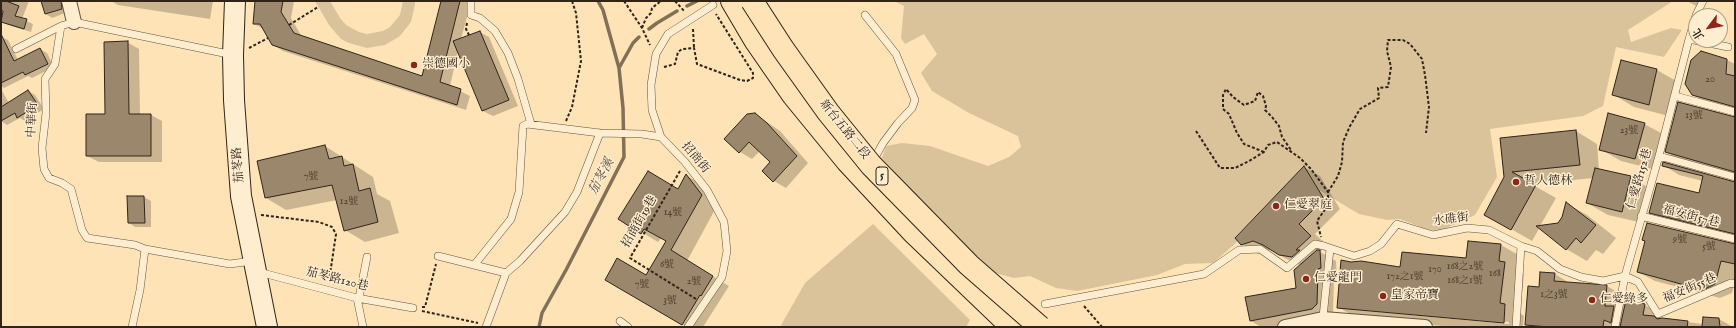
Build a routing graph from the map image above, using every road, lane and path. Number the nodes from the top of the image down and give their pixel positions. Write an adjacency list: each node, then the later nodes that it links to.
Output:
1 (69, 1): 11 (street)
2 (236, 1): 17 (street, 茄苳路)
3 (471, 1): 22 (lane)
4 (572, 1): 23 (path)
5 (624, 1): 14 (path)
6 (661, 1): 14 (path)
7 (752, 1): 32 (main road, 新台五路二段 / 5, bridge)
8 (720, 6): 18 (lane); 19 (path); 62 (main road, 新台五路二段 / 5)
9 (318, 7): 12 (path)
10 (865, 15): 32 (lane)
11 (74, 22): 13 (lane); 17 (lane)
12 (289, 25)
13 (61, 26): 16 (lane); 40 (lane, 中華街)
14 (642, 28): 18 (path)
15 (1688, 43): 20 (lane, 仁愛路152巷)
16 (16, 48)
17 (233, 54): 35 (street, 茄苳路)
18 (656, 54): 19 (lane, 招商街)
19 (655, 67): 27 (lane, 招商街)
20 (1675, 96): 21 (lane); 30 (lane, 仁愛路152巷)
21 (1735, 112)
22 (531, 124): 23 (lane); 43 (lane)
23 (564, 128): 25 (lane)
24 (1196, 132): 29 (path)
25 (600, 133): 27 (lane); 45 (lane)
26 (1426, 133): 34 (path)
27 (661, 137): 31 (lane, 招商街)
28 (1291, 151): 29 (path); 29 (path); 34 (path)
29 (1264, 152)
30 (1659, 156): 33 (lane); 36 (lane, 仁愛路152巷)
31 (686, 162): 51 (lane, 招商街); 51 (path, 招商街19巷)
32 (872, 164): 63 (main road, 新台五路二段 / 5, bridge)
33 (1735, 178)
34 (1328, 192): 39 (path)
35 (245, 214): 44 (street, 茄苳路); 48 (path)
36 (1641, 216): 37 (lane, 福安街57巷); 46 (lane, 仁愛路152巷)
37 (1735, 239)
38 (1521, 246): 39 (lane, 水碓街); 46 (lane, 水碓街); 67 (lane)
39 (1327, 247): 50 (lane); 55 (lane)
40 (145, 249): 44 (lane); 57 (lane)
41 (438, 256): 43 (lane); 53 (path)
42 (367, 257): 49 (lane)
43 (475, 264): 45 (lane)
44 (256, 266): 48 (lane, 茄苳路120巷); 58 (street, 茄苳路)
45 (506, 273): 56 (lane)
46 (1625, 276): 47 (lane, 福安街55巷); 68 (lane, 仁愛路152巷)
47 (1735, 284)
48 (329, 290): 49 (lane, 茄苳路120巷)
49 (358, 298): 53 (lane, 茄苳路120巷); 59 (lane)
50 (1077, 298): 52 (lane); 64 (path)
51 (704, 303): 61 (lane, 招商街)
52 (1045, 304)
53 (413, 308): 56 (path)
54 (620, 322): 60 (lane)
55 (1322, 323): 65 (street); 66 (street)
56 (486, 326)
57 (132, 327)
58 (267, 327)
59 (363, 327)
60 (628, 327)
61 (688, 327)
62 (1012, 327)
63 (1040, 327)
64 (1102, 327)
65 (1285, 327)
66 (1425, 327)
67 (1516, 327)
68 (1615, 327)

